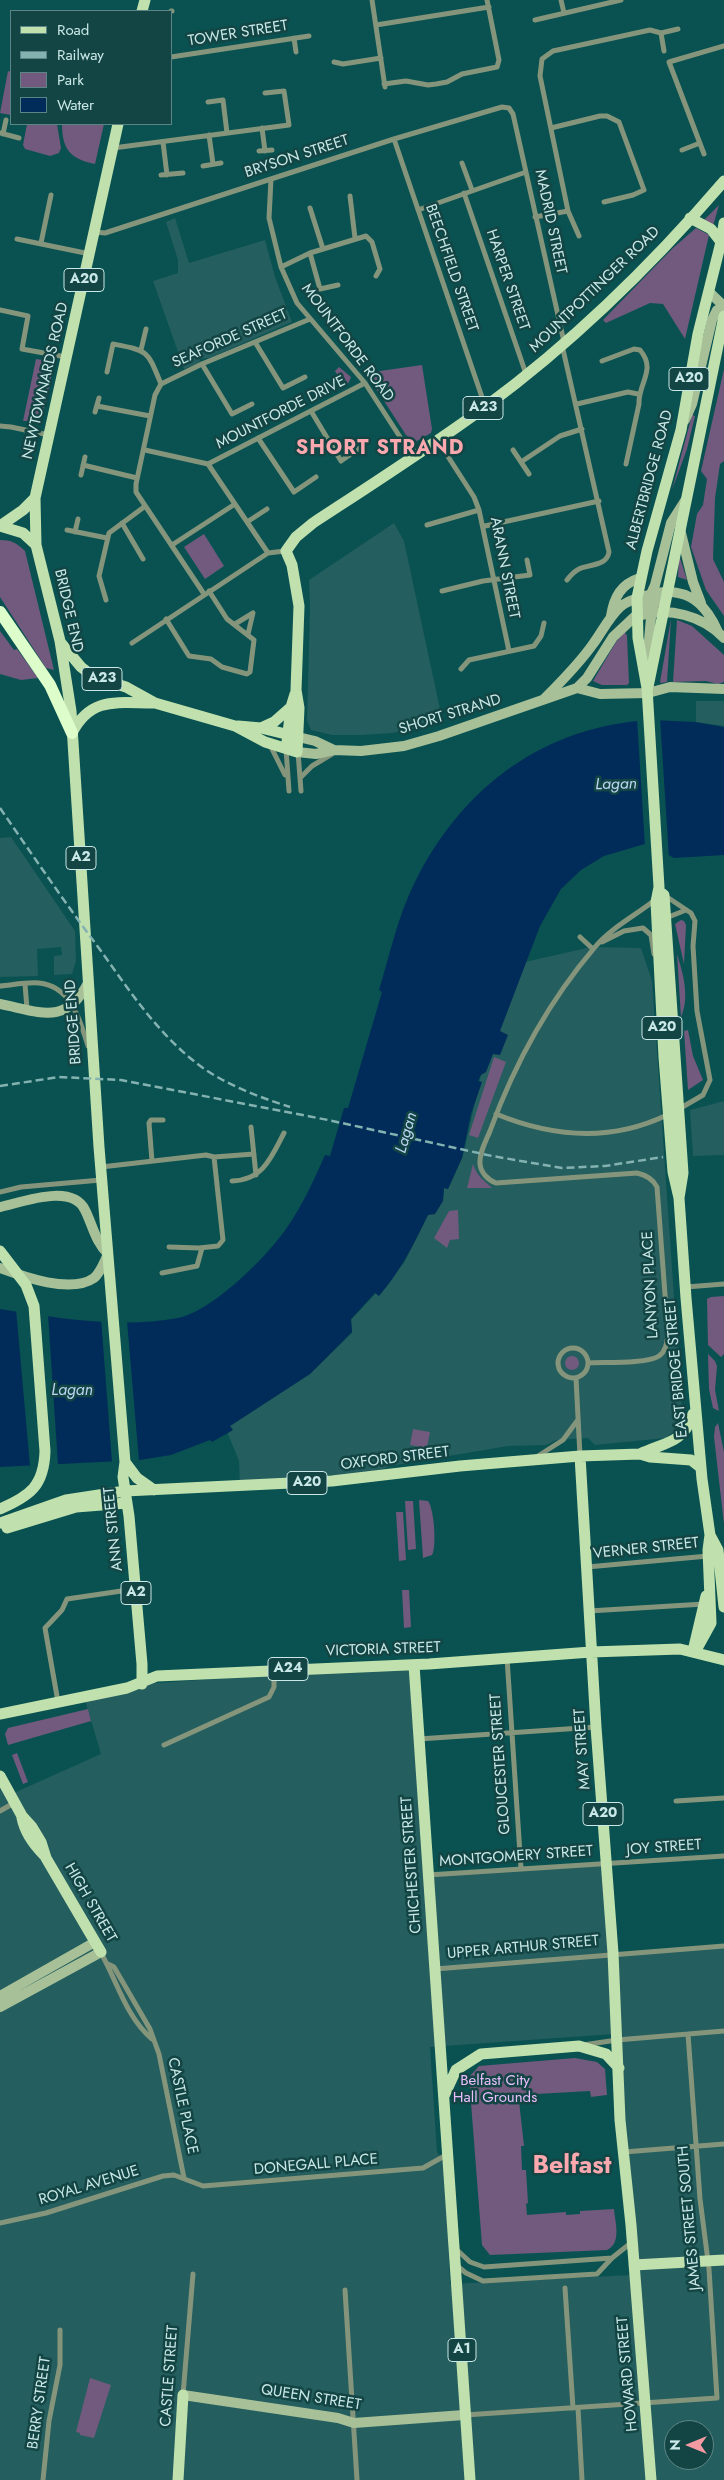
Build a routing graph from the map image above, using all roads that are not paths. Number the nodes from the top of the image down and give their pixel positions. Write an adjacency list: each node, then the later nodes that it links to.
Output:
1 (372, 0): 8 (street)
2 (487, 0): 5 (street)
3 (561, 0): 6 (street)
4 (621, 0): 6 (street)
5 (489, 7): 8 (street); 17 (street)
6 (564, 13): 7 (street)
7 (534, 20)
8 (376, 25): 17 (street)
9 (678, 29): 10 (street)
10 (661, 34): 14 (street); 25 (street)
11 (309, 36): 12 (street, TOWER STREET)
12 (294, 38): 15 (street); 16 (street, TOWER STREET)
13 (724, 46): 32 (street)
14 (664, 51)
15 (296, 52)
16 (172, 58)
17 (381, 58): 18 (street)
18 (334, 62)
19 (265, 94): 24 (street)
20 (208, 102): 26 (street)
21 (509, 108): 30 (street, BRYSON STREET); 41 (street, MADRID STREET)
22 (6, 120): 27 (street)
23 (118, 125): 33 (main road, NEWTOWNARDS ROAD / A20)
24 (262, 128): 26 (street); 34 (street)
25 (551, 128): 51 (street); 54 (street)
26 (227, 133): 28 (street)
27 (1, 134): 29 (street)
28 (210, 135): 31 (street); 39 (street)
29 (19, 138)
30 (394, 139): 45 (street, BRYSON STREET); 53 (street, BEECHFIELD STREET)
31 (163, 142): 33 (street); 44 (street)
32 (700, 143): 35 (street); 36 (street)
33 (113, 148): 58 (main road, NEWTOWNARDS ROAD / A20)
34 (272, 150)
35 (682, 150)
36 (704, 154)
37 (221, 163): 39 (street)
38 (462, 163): 47 (street)
39 (214, 164): 40 (street)
40 (203, 166)
41 (526, 172): 47 (street); 55 (street, MADRID STREET)
42 (183, 173): 44 (street)
43 (161, 175): 44 (street)
44 (167, 175)
45 (271, 179): 58 (street, BRYSON STREET); 67 (street, MOUNTFORDE ROAD)
46 (724, 181): 56 (main road, MOUNTPOTTINGER ROAD / A23)
47 (472, 190): 48 (street)
48 (464, 193): 53 (street); 84 (street, HARPER STREET)
49 (51, 195): 63 (street)
50 (350, 196): 60 (street)
51 (604, 202)
52 (310, 208): 64 (street)
53 (418, 210): 93 (street, BEECHFIELD STREET)
54 (568, 211): 55 (street); 59 (street)
55 (535, 217): 78 (street, MADRID STREET)
56 (690, 218): 62 (main road); 78 (main road, MOUNTPOTTINGER ROAD / A23)
57 (724, 223): 62 (main road, ALBERTBRIDGE ROAD / A20)
58 (94, 232): 66 (main road, NEWTOWNARDS ROAD / A20)
59 (579, 236)
60 (355, 238): 64 (street); 68 (street)
61 (17, 239): 63 (street)
62 (723, 239): 70 (main road, ALBERTBRIDGE ROAD / A20)
63 (41, 243): 66 (street)
64 (323, 249): 65 (street)
65 (310, 253): 67 (street); 69 (street)
66 (90, 254): 80 (main road, NEWTOWNARDS ROAD / A20)
67 (282, 267): 74 (street, MOUNTFORDE ROAD)
68 (376, 276)
69 (338, 285)
70 (709, 292): 71 (main road); 99 (main road, ALBERTBRIDGE ROAD / A20)
71 (724, 306): 99 (main road)
72 (0, 310): 80 (street)
73 (724, 316): 77 (main road, ALBERTBRIDGE ROAD / A20)
74 (310, 318): 76 (street, SEAFORDE STREET); 86 (street, MOUNTFORDE ROAD)
75 (146, 329): 79 (street)
76 (255, 342): 82 (street, SEAFORDE STREET); 85 (street)
77 (721, 342): 118 (main road, ALBERTBRIDGE ROAD / A20)
78 (563, 344): 84 (main road, MOUNTPOTTINGER ROAD / A23); 91 (street, MADRID STREET)
79 (142, 350): 83 (street); 87 (street)
80 (66, 357): 100 (main road, NEWTOWNARDS ROAD / A20)
81 (602, 361): 88 (street)
82 (202, 364): 87 (street, SEAFORDE STREET); 90 (street)
83 (107, 372)
84 (526, 374): 93 (main road, MOUNTPOTTINGER ROAD / A23)
85 (305, 377)
86 (365, 383): 94 (street, MOUNTFORDE DRIVE); 107 (street, MOUNTFORDE ROAD)
87 (161, 384): 96 (street)
88 (638, 394): 91 (street); 110 (street)
89 (98, 398): 92 (street)
90 (252, 404)
91 (577, 404): 98 (street, MADRID STREET)
92 (97, 406): 95 (street); 96 (street)
93 (486, 406): 102 (main road, MOUNTPOTTINGER ROAD / A23)
94 (311, 411): 101 (street, MOUNTFORDE DRIVE); 103 (street)
95 (95, 412)
96 (150, 416): 104 (street)
97 (0, 426): 100 (street)
98 (582, 430): 108 (street); 117 (street, MADRID STREET)
99 (681, 430): 139 (main road, ALBERTBRIDGE ROAD / A20)
100 (49, 436): 116 (main road, NEWTOWNARDS ROAD / A20)
101 (258, 438): 109 (street, MOUNTFORDE DRIVE); 114 (street)
102 (438, 441): 107 (main road, MOUNTPOTTINGER ROAD / A23); 122 (street, ARANN STREET)
103 (361, 447)
104 (145, 450): 109 (street); 115 (street)
105 (513, 450): 108 (street)
106 (85, 457): 111 (street)
107 (413, 457): 135 (main road, MOUNTPOTTINGER ROAD / A23)
108 (521, 462): 112 (street)
109 (208, 464): 119 (street)
110 (626, 464)
111 (83, 466): 113 (street); 115 (street)
112 (529, 474)
113 (81, 476)
114 (316, 477)
115 (137, 478): 120 (street)
116 (34, 498): 128 (main road, NEWTOWNARDS ROAD / A20); 133 (main road, NEWTOWNARDS ROAD / A20)
117 (599, 501): 129 (street); 141 (street, MADRID STREET)
118 (685, 501): 127 (main road, ALBERTBRIDGE ROAD / A20); 146 (main road)
119 (235, 504): 124 (street); 134 (street)
120 (144, 507): 125 (street); 134 (street)
121 (267, 509): 124 (street)
122 (480, 510): 126 (street); 129 (street, ARANN STREET)
123 (78, 519): 131 (street)
124 (247, 522): 136 (street)
125 (122, 523): 132 (street); 137 (street)
126 (428, 525)
127 (680, 525): 144 (main road, ALBERTBRIDGE ROAD / A20); 149 (main road)
128 (0, 526): 133 (main road)
129 (485, 526): 140 (street, ARANN STREET)
130 (67, 530): 131 (street)
131 (75, 532): 132 (street)
132 (107, 538): 148 (street)
133 (36, 545): 160 (main road, BRIDGE END / A2)
134 (172, 545): 145 (street)
135 (286, 551): 136 (street); 167 (main road)
136 (268, 553): 142 (street)
137 (143, 559)
138 (527, 560): 140 (street)
139 (640, 578): 147 (main road, ALBERTBRIDGE ROAD / A20); 153 (main road)
140 (493, 580): 143 (street); 162 (street, ARANN STREET)
141 (566, 580)
142 (209, 591): 145 (street); 157 (street)
143 (442, 591)
144 (667, 592): 146 (main road, SHORT STRAND); 149 (main road); 150 (main road, ALBERTBRIDGE ROAD / A20); 152 (main road)
145 (204, 594): 155 (street)
146 (652, 594): 147 (main road, SHORT STRAND); 154 (main road)
147 (637, 598): 153 (main road, SHORT STRAND); 154 (main road, ALBERTBRIDGE ROAD / A20)
148 (106, 600)
149 (702, 605): 159 (main road)
150 (664, 611): 152 (main road); 159 (main road); 168 (main road, ALBERTBRIDGE ROAD / A20)
151 (0, 612): 174 (highway, BRIDGE END / A2)
152 (650, 612): 154 (main road); 164 (main road)
153 (611, 617): 169 (main road, SHORT STRAND)
154 (636, 617): 164 (main road, ALBERTBRIDGE ROAD / A20); 165 (main road)
155 (166, 619): 158 (street); 161 (street)
156 (544, 623): 162 (street)
157 (235, 624): 158 (street); 158 (street)
158 (248, 634)
159 (721, 635)
160 (60, 641): 170 (main road, SHORT STRAND / A23); 174 (main road, BRIDGE END / A2)
161 (132, 643)
162 (509, 651): 163 (street)
163 (461, 669)
164 (642, 669): 168 (main road, ALBERTBRIDGE ROAD / A20)
165 (577, 688): 168 (main road); 169 (main road, SHORT STRAND)
166 (723, 689): 168 (main road)
167 (296, 690): 171 (main road); 175 (main road)
168 (648, 690): 183 (main road, ALBERTBRIDGE ROAD / A20)
169 (543, 699): 178 (main road, SHORT STRAND)
170 (155, 703): 172 (main road, SHORT STRAND / A23); 174 (main road, SHORT STRAND / A23)
171 (291, 707): 173 (main road); 175 (main road)
172 (235, 726): 173 (main road, SHORT STRAND / A23); 176 (main road, SHORT STRAND / A23)
173 (261, 728): 175 (main road, SHORT STRAND / A23)
174 (72, 732): 190 (main road, BRIDGE END / A2)
175 (292, 736): 177 (main road); 178 (main road, SHORT STRAND)
176 (270, 744): 177 (main road, SHORT STRAND / A23); 180 (street)
177 (292, 750): 178 (main road, SHORT STRAND); 179 (street); 180 (street)
178 (336, 750): 179 (street)
179 (300, 778): 182 (street)
180 (287, 780): 181 (street)
181 (288, 791)
182 (301, 791)
183 (657, 863): 184 (main road, EAST BRIDGE STREET / A20)
184 (659, 895): 185 (street); 186 (main road, EAST BRIDGE STREET / A20); 188 (street); 189 (main road, EAST BRIDGE STREET / A20)
185 (686, 910): 186 (street); 198 (street)
186 (665, 918): 197 (main road, EAST BRIDGE STREET / A20)
187 (580, 937): 188 (street)
188 (595, 947): 189 (street); 198 (street)
189 (658, 961): 197 (main road, EAST BRIDGE STREET / A20)
190 (88, 983): 194 (main road); 196 (main road, BRIDGE END / A2)
191 (25, 984): 192 (street); 194 (street); 195 (street)
192 (0, 986)
193 (0, 1004): 195 (main road)
194 (73, 1005): 195 (main road); 196 (street)
195 (27, 1009)
196 (92, 1058): 205 (main road, BRIDGE END / A2)
197 (672, 1093): 219 (main road, EAST BRIDGE STREET / A20)
198 (496, 1114): 220 (street, LANYON PLACE)
199 (163, 1120): 204 (street)
200 (251, 1127): 202 (street)
201 (284, 1133): 206 (street)
202 (254, 1154): 203 (street); 206 (street)
203 (214, 1157): 204 (street); 212 (street)
204 (152, 1161): 205 (street)
205 (100, 1167): 207 (main road, BRIDGE END / A2)
206 (256, 1175): 208 (street)
207 (101, 1180): 209 (street); 214 (main road, BRIDGE END / A2)
208 (232, 1181)
209 (0, 1192)
210 (0, 1207): 214 (main road)
211 (169, 1247): 212 (street)
212 (202, 1248): 216 (street)
213 (0, 1251): 217 (main road)
214 (108, 1254): 217 (main road); 227 (main road, BRIDGE END / A2)
215 (0, 1268): 217 (main road)
216 (162, 1273)
217 (19, 1275): 231 (main road)
218 (724, 1284): 219 (street)
219 (685, 1287): 222 (main road, EAST BRIDGE STREET / A20)
220 (588, 1363): 221 (street); 221 (street)
221 (576, 1378): 223 (street)
222 (695, 1408): 224 (main road, OXFORD STREET / A20); 228 (main road, EAST BRIDGE STREET / A20)
223 (578, 1418): 225 (street); 226 (street)
224 (640, 1454): 225 (main road, OXFORD STREET / A20); 228 (main road, OXFORD STREET / A20)
225 (580, 1456): 226 (main road, OXFORD STREET / A20); 236 (main road, MAY STREET / A20)
226 (532, 1460): 229 (main road, OXFORD STREET / A20)
227 (125, 1462): 229 (main road); 230 (main road, ANN STREET / A2)
228 (700, 1467): 234 (main road, EAST BRIDGE STREET / A20)
229 (154, 1490): 230 (main road, OXFORD STREET / A20)
230 (126, 1497): 232 (main road); 233 (main road); 237 (main road, ANN STREET / A2)
231 (0, 1509)
232 (0, 1523)
233 (0, 1529)
234 (710, 1536): 235 (main road, EAST BRIDGE STREET / A20); 240 (main road, EAST BRIDGE STREET / A20)
235 (708, 1556): 236 (street, VERNER STREET); 238 (main road, EAST BRIDGE STREET / A20)
236 (586, 1568): 241 (main road, MAY STREET / A20)
237 (135, 1589): 248 (main road, ANN STREET / A2); 249 (street)
238 (709, 1590): 239 (main road, EAST BRIDGE STREET / A20); 243 (main road, EAST BRIDGE STREET / A20)
239 (704, 1604): 241 (street); 243 (main road, EAST BRIDGE STREET / A20)
240 (724, 1607)
241 (589, 1611): 242 (main road, MAY STREET / A20)
242 (591, 1652): 243 (main road, A24); 244 (main road, VICTORIA STREET / A24); 251 (main road, MAY STREET / A20)
243 (694, 1652): 245 (main road, A24)
244 (507, 1658): 246 (main road, VICTORIA STREET / A24); 252 (street, GLOUCESTER STREET)
245 (724, 1660)
246 (414, 1665): 247 (main road, VICTORIA STREET / A24); 253 (main road, CHICHESTER STREET)
247 (274, 1670): 248 (main road, VICTORIA STREET / A24); 254 (street)
248 (142, 1684): 249 (main road, VICTORIA STREET)
249 (58, 1703): 250 (main road, VICTORIA STREET)
250 (0, 1714)
251 (596, 1726): 252 (street); 261 (main road, MAY STREET / A20)
252 (512, 1732): 253 (street); 262 (street, GLOUCESTER STREET)
253 (418, 1739): 263 (main road, CHICHESTER STREET)
254 (164, 1745)
255 (0, 1776): 258 (main road, HIGH STREET)
256 (724, 1798): 257 (street)
257 (676, 1801)
258 (14, 1803): 259 (street); 264 (main road, HIGH STREET)
259 (0, 1811)
260 (724, 1856): 261 (street, JOY STREET)
261 (606, 1863): 262 (street, MONTGOMERY STREET); 267 (main road, MAY STREET / A20)
262 (521, 1869): 263 (street, MONTGOMERY STREET)
263 (427, 1875): 268 (main road, CHICHESTER STREET)
264 (95, 1942): 266 (main road, HIGH STREET); 269 (main road)
265 (724, 1946): 267 (street, UPPER ARTHUR STREET)
266 (101, 1952): 270 (main road); 273 (street, HIGH STREET)
267 (613, 1953): 268 (street, UPPER ARTHUR STREET); 274 (main road, MAY STREET / A20)
268 (434, 1969): 277 (main road, CHICHESTER STREET)
269 (0, 1996)
270 (1, 2008)
271 (724, 2031): 272 (street)
272 (688, 2034): 274 (street); 279 (street, JAMES STREET SOUTH)
273 (152, 2040): 282 (street, CASTLE PLACE)
274 (617, 2040): 275 (street); 276 (main road, A20)
275 (579, 2046): 276 (main road, A1); 277 (main road, A1)
276 (619, 2068): 280 (main road, HOWARD STREET)
277 (444, 2098): 281 (main road, A1)
278 (724, 2144): 279 (street)
279 (696, 2146): 280 (street); 288 (street, JAMES STREET SOUTH)
280 (624, 2152): 284 (main road, HOWARD STREET)
281 (448, 2154): 282 (street, DONEGALL PLACE); 285 (main road, A1)
282 (184, 2178): 283 (street, ROYAL AVENUE)
283 (0, 2224)
284 (632, 2242): 286 (street); 290 (main road, HOWARD STREET)
285 (455, 2249): 286 (street); 289 (main road, A1)
286 (612, 2258): 289 (street)
287 (724, 2260): 288 (main road)
288 (708, 2261): 290 (main road); 296 (street, JAMES STREET SOUTH)
289 (456, 2265): 298 (main road, A1)
290 (634, 2265): 296 (main road, HOWARD STREET)
291 (193, 2274): 295 (street, CASTLE STREET)
292 (565, 2288): 297 (street)
293 (345, 2290): 299 (street)
294 (60, 2330): 300 (street, BERRY STREET)
295 (183, 2395): 299 (main road, QUEEN STREET); 301 (main road, CASTLE STREET)
296 (645, 2403): 297 (street); 305 (main road, HOWARD STREET)
297 (575, 2408): 298 (street); 304 (street)
298 (465, 2415): 299 (main road, QUEEN STREET); 303 (main road, A1)
299 (354, 2423): 302 (street)
300 (42, 2480)
301 (178, 2480)
302 (357, 2480)
303 (470, 2480)
304 (582, 2480)
305 (651, 2480)

